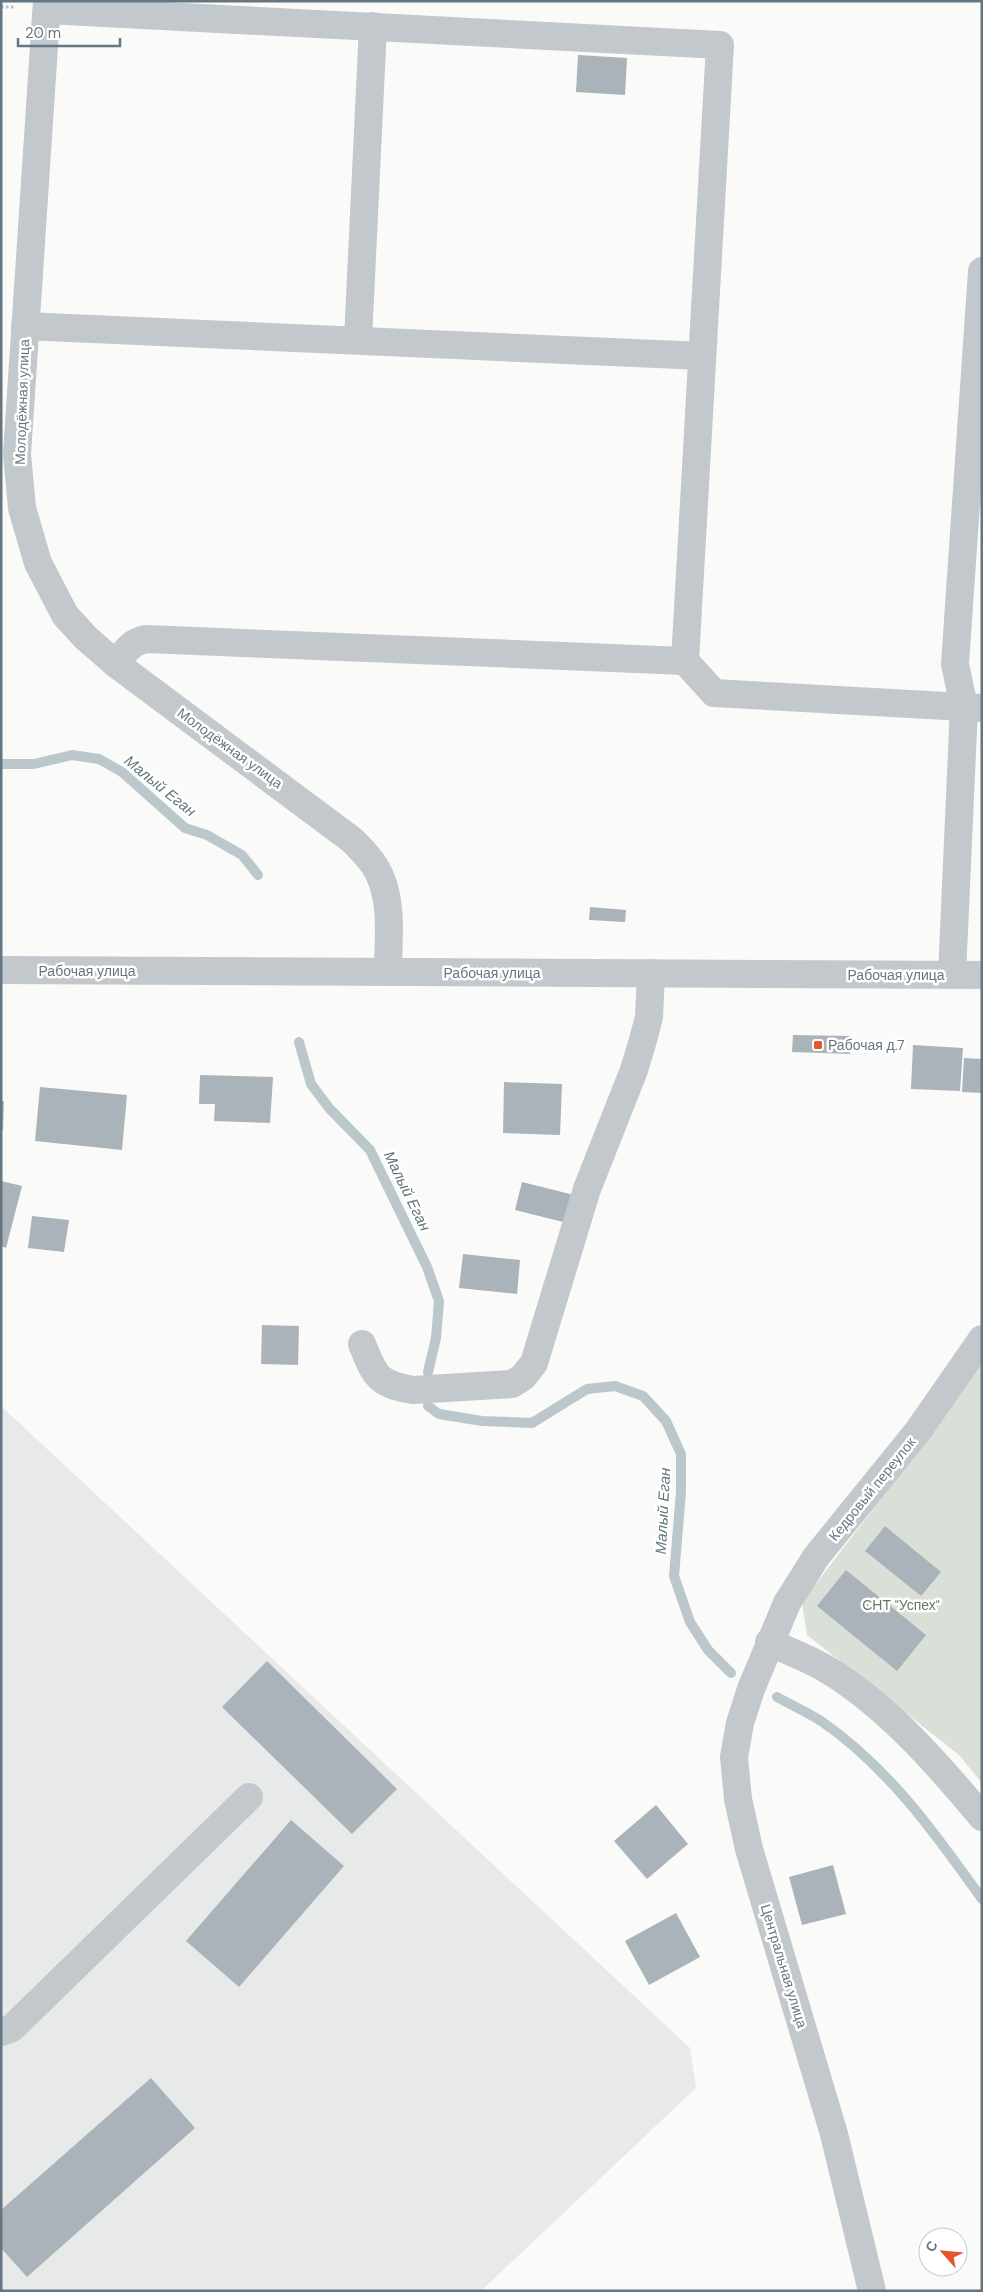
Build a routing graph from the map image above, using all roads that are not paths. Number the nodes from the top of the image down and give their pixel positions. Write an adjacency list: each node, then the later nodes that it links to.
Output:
1 (47, 5): 2 (street); 4 (street, Молодёжная улица)
2 (373, 26): 5 (street); 6 (street)
3 (982, 271): 7 (street)
4 (25, 326): 5 (street); 9 (street, Молодёжная улица)
5 (358, 340): 6 (street)
6 (702, 356): 8 (street)
7 (979, 371): 10 (street)
8 (685, 661): 9 (street); 10 (street)
9 (116, 664): 12 (street, Молодёжная улица)
10 (973, 707): 14 (street)
11 (1, 970): 12 (street, Рабочая улица)
12 (388, 972): 13 (street, Рабочая улица)
13 (651, 973): 14 (street, Рабочая улица); 17 (street)
14 (952, 975): 15 (street, Рабочая улица)
15 (982, 975)
16 (982, 1339): 18 (street, Кедровый переулок)
17 (362, 1344)
18 (769, 1642): 20 (street); 22 (street, Центральная улица)
19 (249, 1797): 21 (street)
20 (982, 1817)
21 (1, 2032)
22 (872, 2291)

